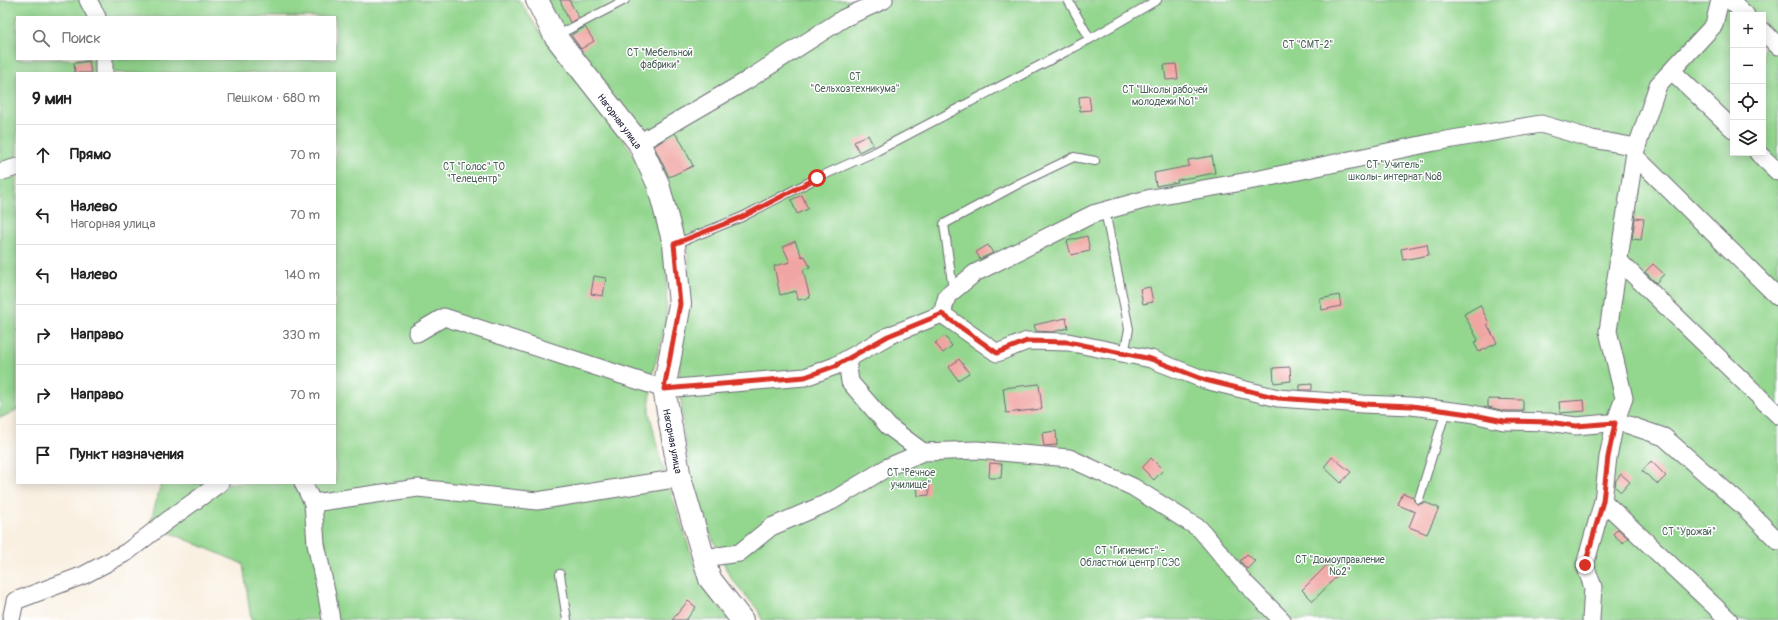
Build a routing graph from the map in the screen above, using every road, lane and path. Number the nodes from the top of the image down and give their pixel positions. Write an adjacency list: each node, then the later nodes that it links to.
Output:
1 (88, 0): 10 (street)
2 (537, 0): 12 (street, Нагорная улица)
3 (625, 0): 12 (lane)
4 (884, 0): 19 (street)
5 (1068, 0): 13 (lane)
6 (1157, 0): 13 (lane)
7 (1720, 0): 16 (street)
8 (1730, 0): 9 (street)
9 (1743, 12)
10 (96, 16)
11 (1766, 34): 14 (street)
12 (555, 36): 19 (street, Нагорная улица)
13 (1090, 39): 27 (lane)
14 (1778, 46)
15 (104, 60): 17 (street)
16 (1672, 71): 18 (street); 20 (street)
17 (104, 72)
18 (1730, 126)
19 (639, 143): 27 (street, Нагорная улица)
20 (1636, 151): 26 (street); 28 (street); 30 (street)
21 (1761, 156): 25 (street)
22 (1095, 162): 29 (lane)
23 (16, 167): 24 (street)
24 (0, 172)
25 (1778, 172)
26 (1105, 211): 29 (street); 33 (lane)
27 (674, 244): 35 (street, Нагорная улица)
28 (1618, 260): 37 (street); 38 (street)
29 (954, 290): 31 (street)
30 (1778, 296)
31 (942, 314): 33 (street); 34 (street)
32 (417, 333): 35 (street)
33 (1124, 354): 36 (street)
34 (847, 360): 35 (street); 39 (street)
35 (664, 389): 40 (street, Нагорная улица)
36 (1446, 410): 38 (street); 43 (lane)
37 (1778, 415)
38 (1615, 423): 44 (street); 46 (street)
39 (923, 452): 47 (street); 55 (street)
40 (680, 478): 45 (street); 47 (street, Нагорная улица)
41 (219, 484): 51 (street)
42 (304, 484): 45 (street)
43 (1419, 499)
44 (1603, 501): 56 (street); 57 (street)
45 (313, 503): 52 (street)
46 (1778, 541)
47 (704, 558): 54 (street, Нагорная улица)
48 (560, 574): 53 (lane)
49 (0, 601): 50 (street)
50 (8, 620)
51 (11, 620)
52 (330, 620)
53 (567, 620)
54 (742, 620)
55 (1282, 620)
56 (1591, 620)
57 (1729, 620)

